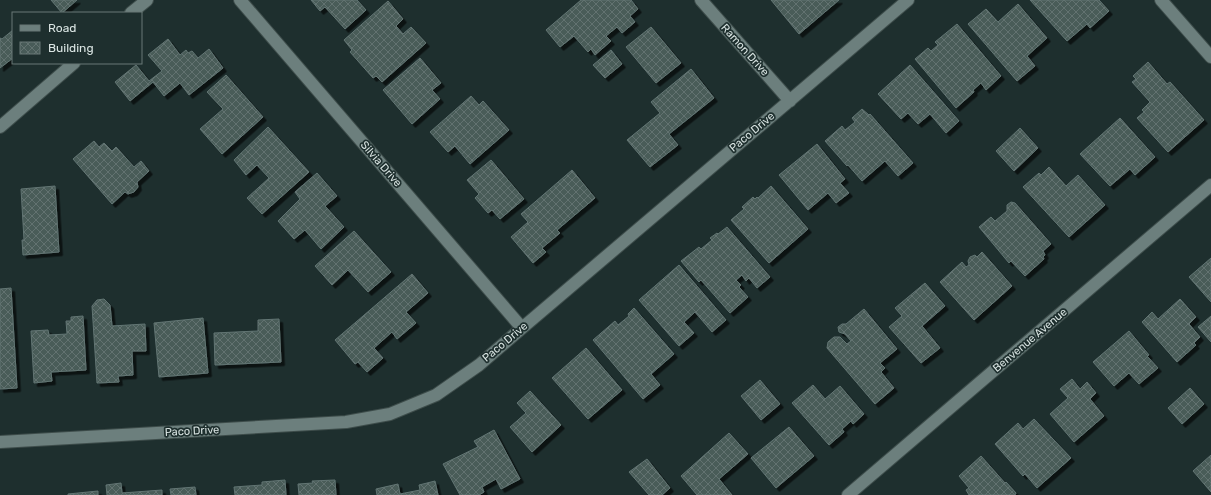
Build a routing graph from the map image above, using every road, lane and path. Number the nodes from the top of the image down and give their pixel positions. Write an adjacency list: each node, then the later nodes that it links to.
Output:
1 (147, 0): 6 (street)
2 (240, 0): 12 (street, Silvia Drive)
3 (700, 0): 9 (street, Ramon Drive)
4 (908, 0): 9 (street, Paco Drive)
5 (1161, 0): 7 (street)
6 (133, 12)
7 (1211, 57)
8 (73, 64): 10 (street)
9 (790, 101): 12 (street, Paco Drive)
10 (0, 127)
11 (1211, 185): 14 (street, Benvenue Avenue)
12 (522, 328): 13 (street, Paco Drive)
13 (0, 442)
14 (848, 495)

